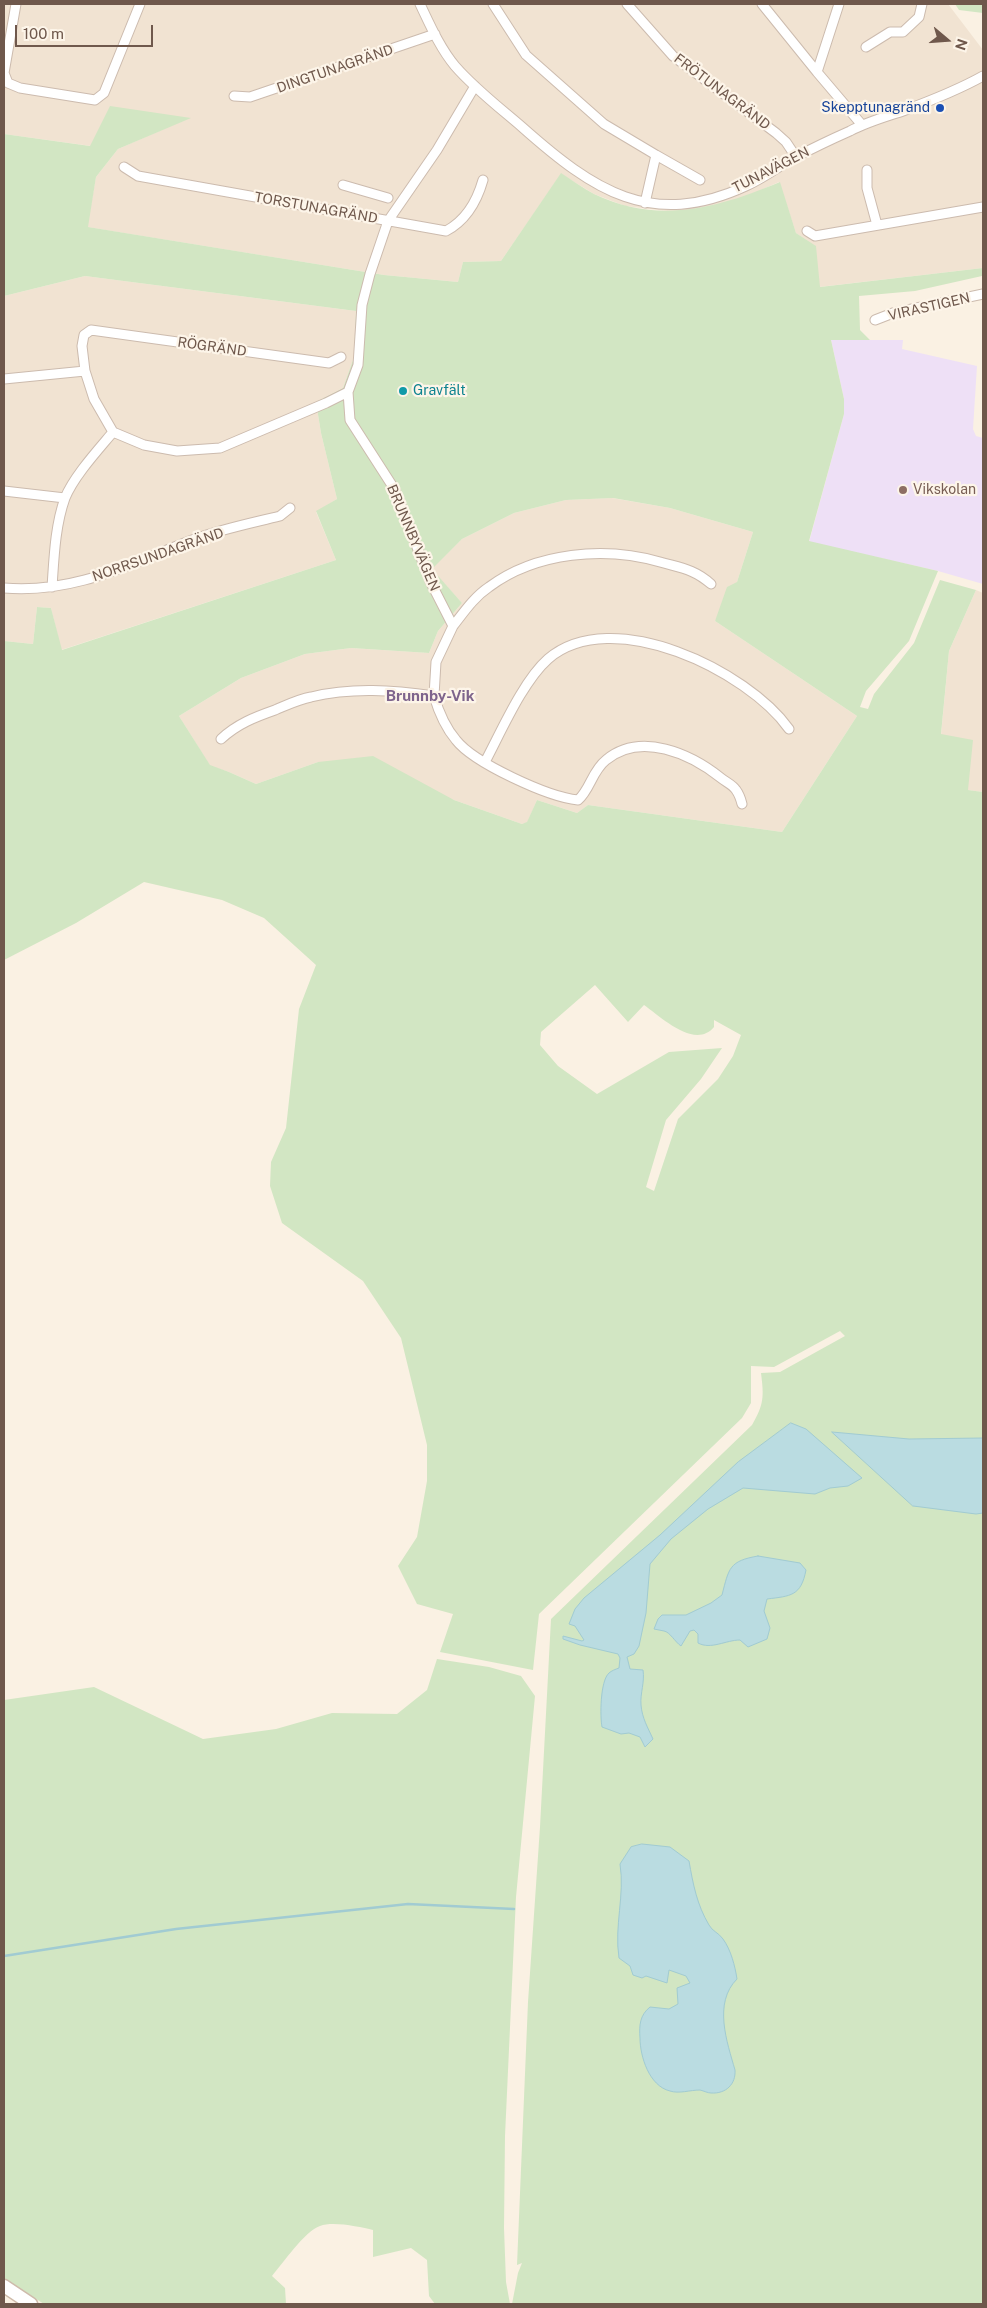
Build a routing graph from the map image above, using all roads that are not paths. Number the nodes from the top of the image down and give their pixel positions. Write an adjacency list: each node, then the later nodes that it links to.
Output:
1 (16, 4): 2 (street)
2 (140, 4)
3 (420, 4): 9 (street, TUNAVÄGEN)
4 (493, 4): 16 (street)
5 (628, 4): 17 (street, FRÖTUNAGRÄND)
6 (762, 4): 11 (street)
7 (839, 4): 11 (street)
8 (922, 4): 10 (street)
9 (435, 34): 13 (street, TUNAVÄGEN); 14 (street, DINGTUNAGRÄND)
10 (866, 47)
11 (817, 72): 15 (street)
12 (983, 76): 15 (street, TUNAVÄGEN)
13 (474, 86): 24 (street, TUNAVÄGEN); 26 (street, BRUNNBYVÄGEN)
14 (234, 96)
15 (862, 125): 17 (street, TUNAVÄGEN)
16 (656, 155): 21 (street); 24 (street)
17 (796, 157): 24 (street, TUNAVÄGEN)
18 (124, 167): 26 (street, TORSTUNAGRÄND)
19 (867, 170): 27 (street)
20 (483, 180): 26 (street, TORSTUNAGRÄND)
21 (700, 180)
22 (343, 185): 23 (street)
23 (388, 198)
24 (645, 203)
25 (983, 207): 27 (street)
26 (388, 220): 34 (street, BRUNNBYVÄGEN)
27 (877, 225): 28 (street)
28 (807, 231)
29 (983, 294): 30 (street, VIRASTIGEN)
30 (875, 320)
31 (342, 358): 32 (street, RÖGRÄND)
32 (85, 370): 33 (street); 35 (street)
33 (4, 379)
34 (348, 392): 35 (street); 42 (street, BRUNNBYVÄGEN)
35 (113, 432): 37 (street)
36 (4, 491): 37 (street)
37 (65, 498): 40 (street)
38 (290, 508): 40 (street, NORRSUNDAGRÄND)
39 (711, 584): 42 (street)
40 (52, 587): 41 (street, NORRSUNDAGRÄND)
41 (4, 588)
42 (453, 626): 43 (street)
43 (434, 696): 45 (street); 46 (street)
44 (789, 729): 46 (street)
45 (221, 739)
46 (485, 762): 47 (street)
47 (742, 804)
48 (4, 2286): 49 (main road)
49 (30, 2304)

